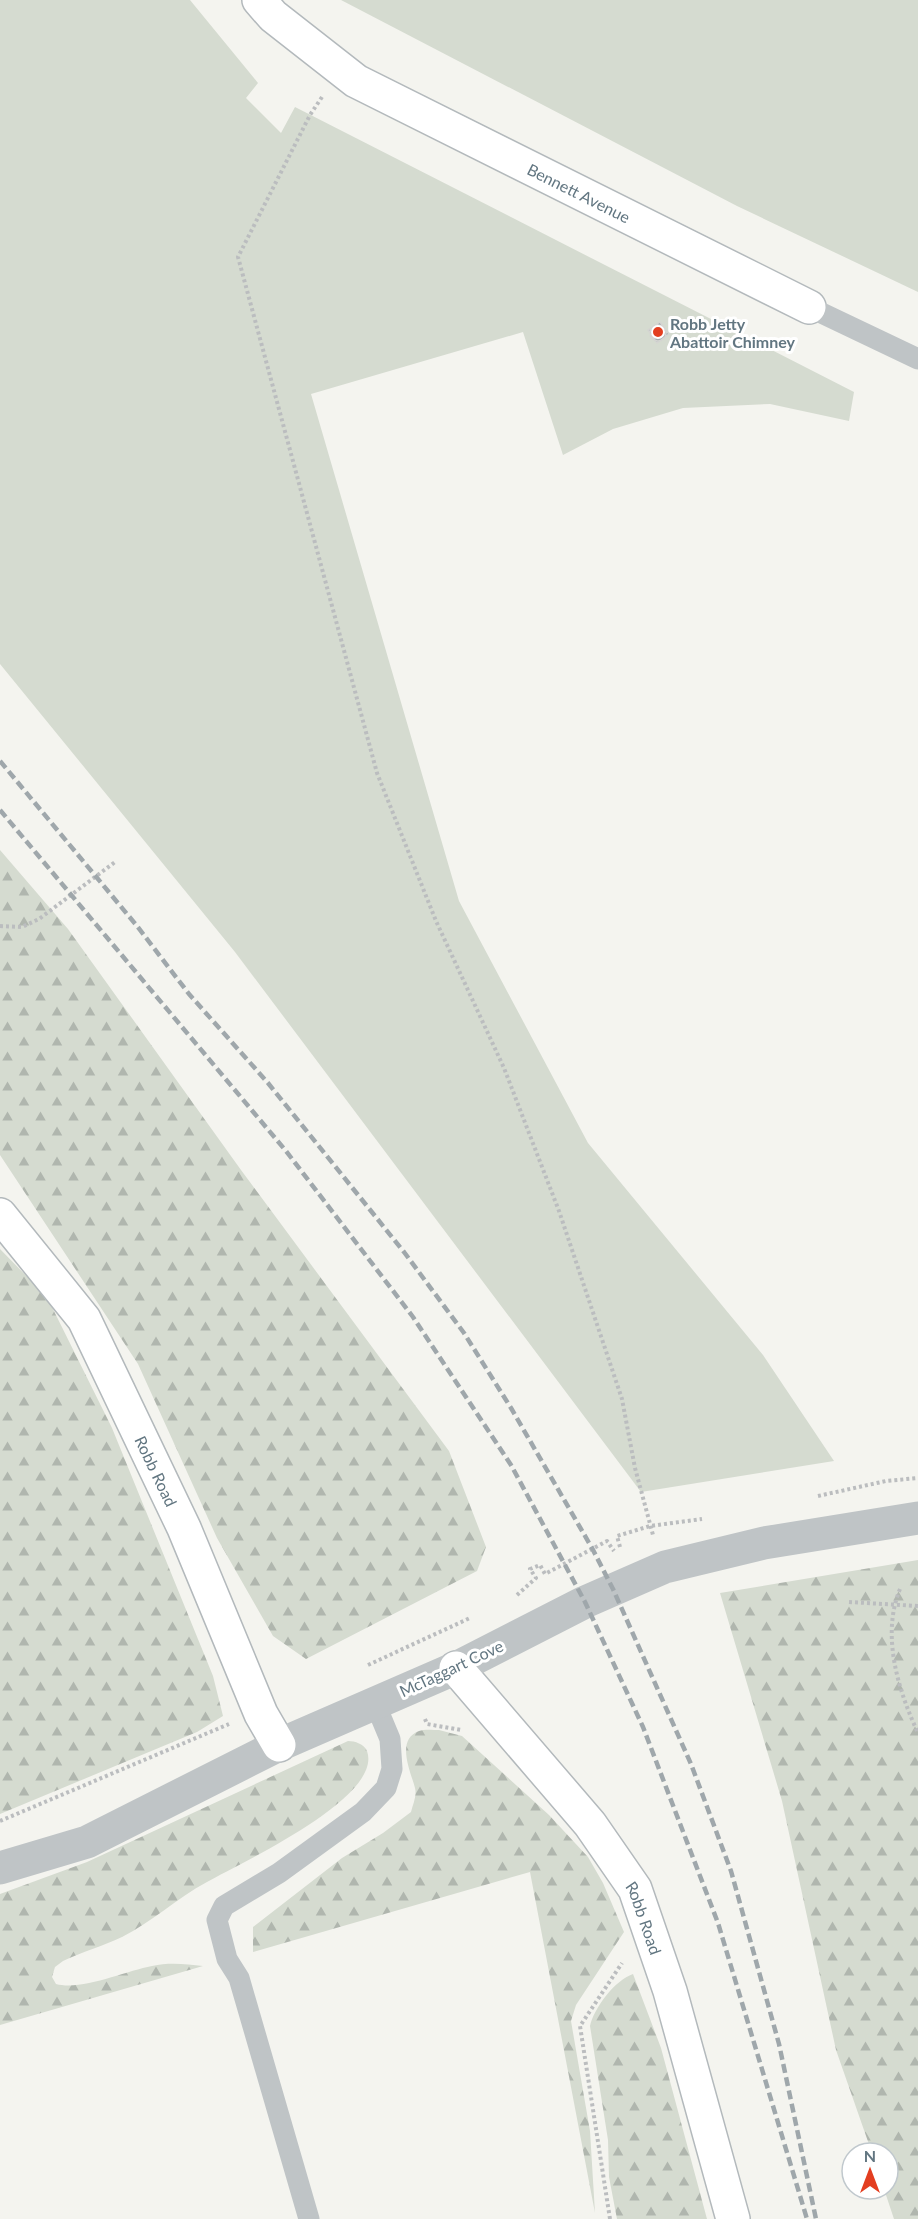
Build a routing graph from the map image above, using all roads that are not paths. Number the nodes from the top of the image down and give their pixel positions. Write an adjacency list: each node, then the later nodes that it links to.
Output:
1 (259, 0): 2 (street, Bennett Avenue)
2 (809, 308): 3 (lane, Bennett Avenue)
3 (918, 359)
4 (0, 1215): 8 (street, Robb Road)
5 (918, 1518): 6 (street, McTaggart Cove)
6 (456, 1668): 7 (street, McTaggart Cove); 11 (street, Robb Road)
7 (375, 1703): 8 (street, McTaggart Cove); 10 (lane)
8 (279, 1745): 9 (street, McTaggart Cove)
9 (0, 1868)
10 (309, 2219)
11 (733, 2219)

